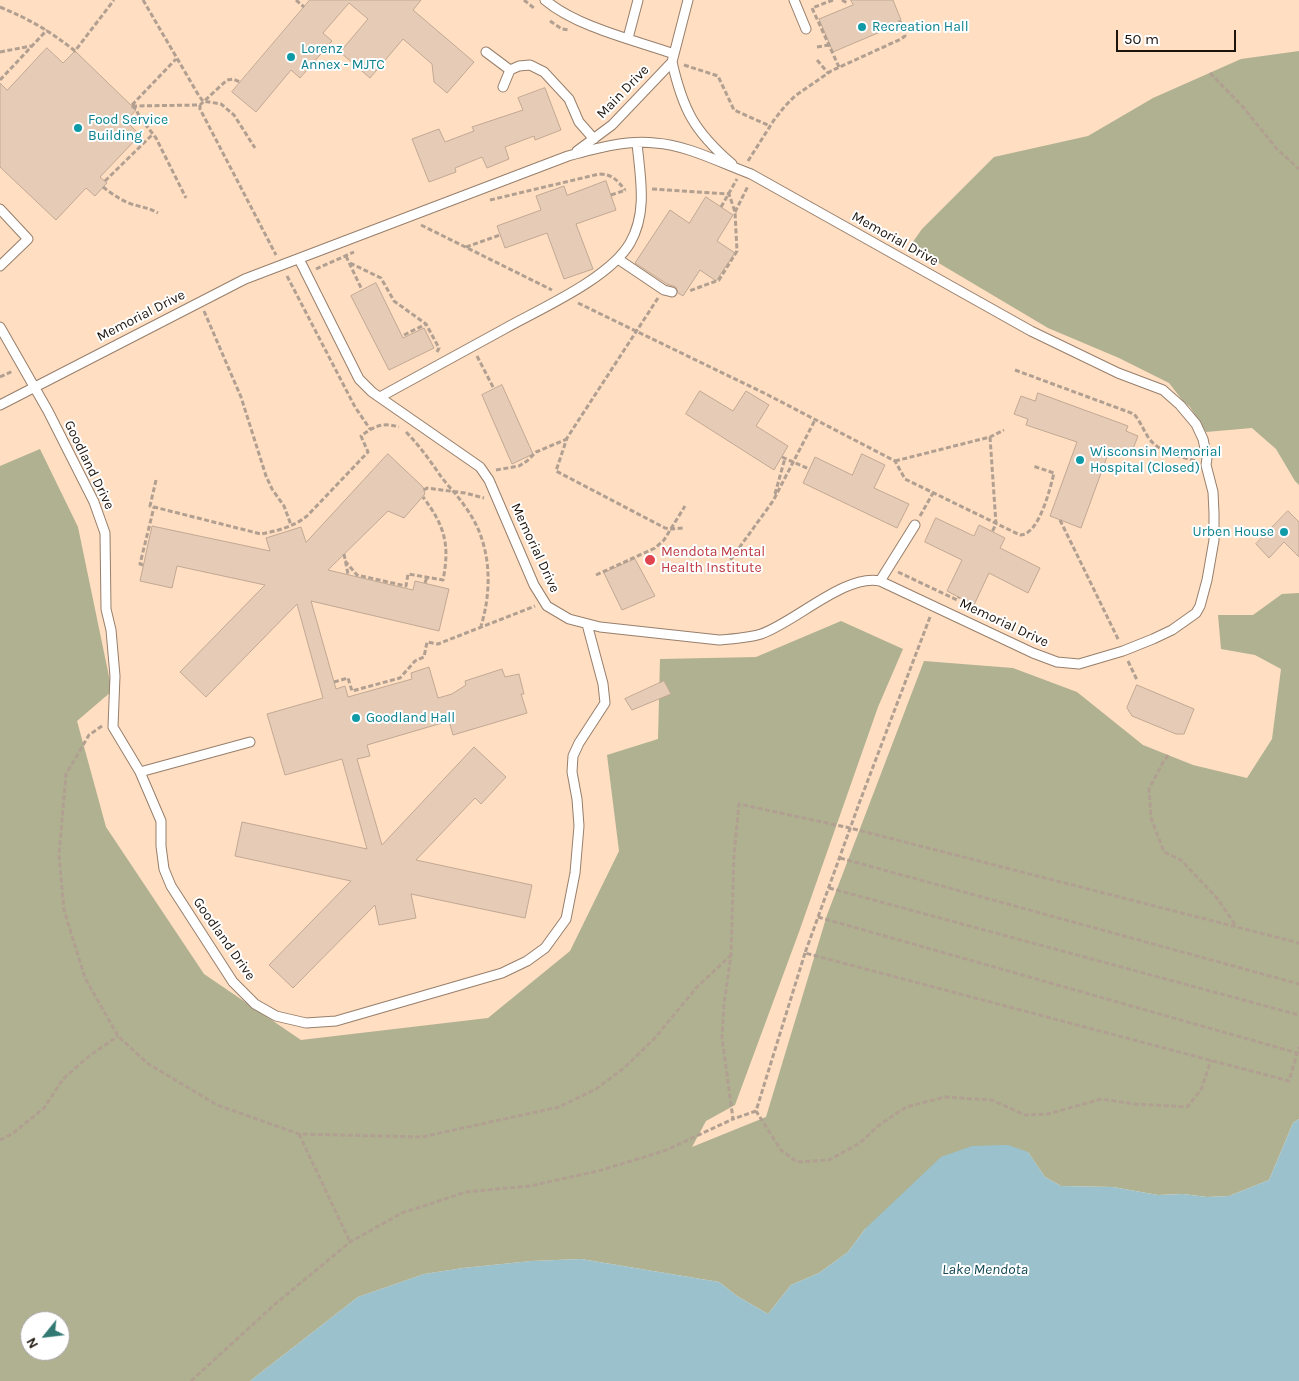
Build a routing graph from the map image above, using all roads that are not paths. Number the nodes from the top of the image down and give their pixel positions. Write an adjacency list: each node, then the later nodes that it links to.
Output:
1 (545, 0): 6 (lane)
2 (638, 0): 6 (lane)
3 (688, 0): 8 (lane, Main Drive)
4 (794, 0): 5 (lane)
5 (806, 29)
6 (628, 38): 8 (lane)
7 (486, 52): 9 (lane)
8 (673, 58): 11 (lane, Main Drive); 14 (lane, Main Drive)
9 (510, 70): 10 (lane); 11 (lane)
10 (503, 87)
11 (594, 140): 13 (lane, Main Drive)
12 (637, 143): 13 (lane, Memorial Drive); 14 (lane, Memorial Drive); 17 (lane)
13 (568, 156): 16 (lane, Memorial Drive)
14 (740, 170): 25 (lane, Memorial Drive)
15 (0, 209): 18 (lane)
16 (299, 259): 21 (lane, Memorial Drive); 22 (lane, Memorial Drive)
17 (618, 259): 19 (lane); 22 (lane)
18 (0, 266)
19 (668, 291)
20 (0, 327): 21 (lane, Goodland Drive)
21 (34, 388): 23 (lane, Memorial Drive); 28 (lane, Goodland Drive)
22 (380, 397): 26 (lane, Memorial Drive)
23 (0, 405)
24 (915, 525): 25 (lane)
25 (880, 581): 26 (lane, Memorial Drive)
26 (587, 624): 28 (lane, Goodland Drive)
27 (250, 742): 28 (lane)
28 (140, 772)

